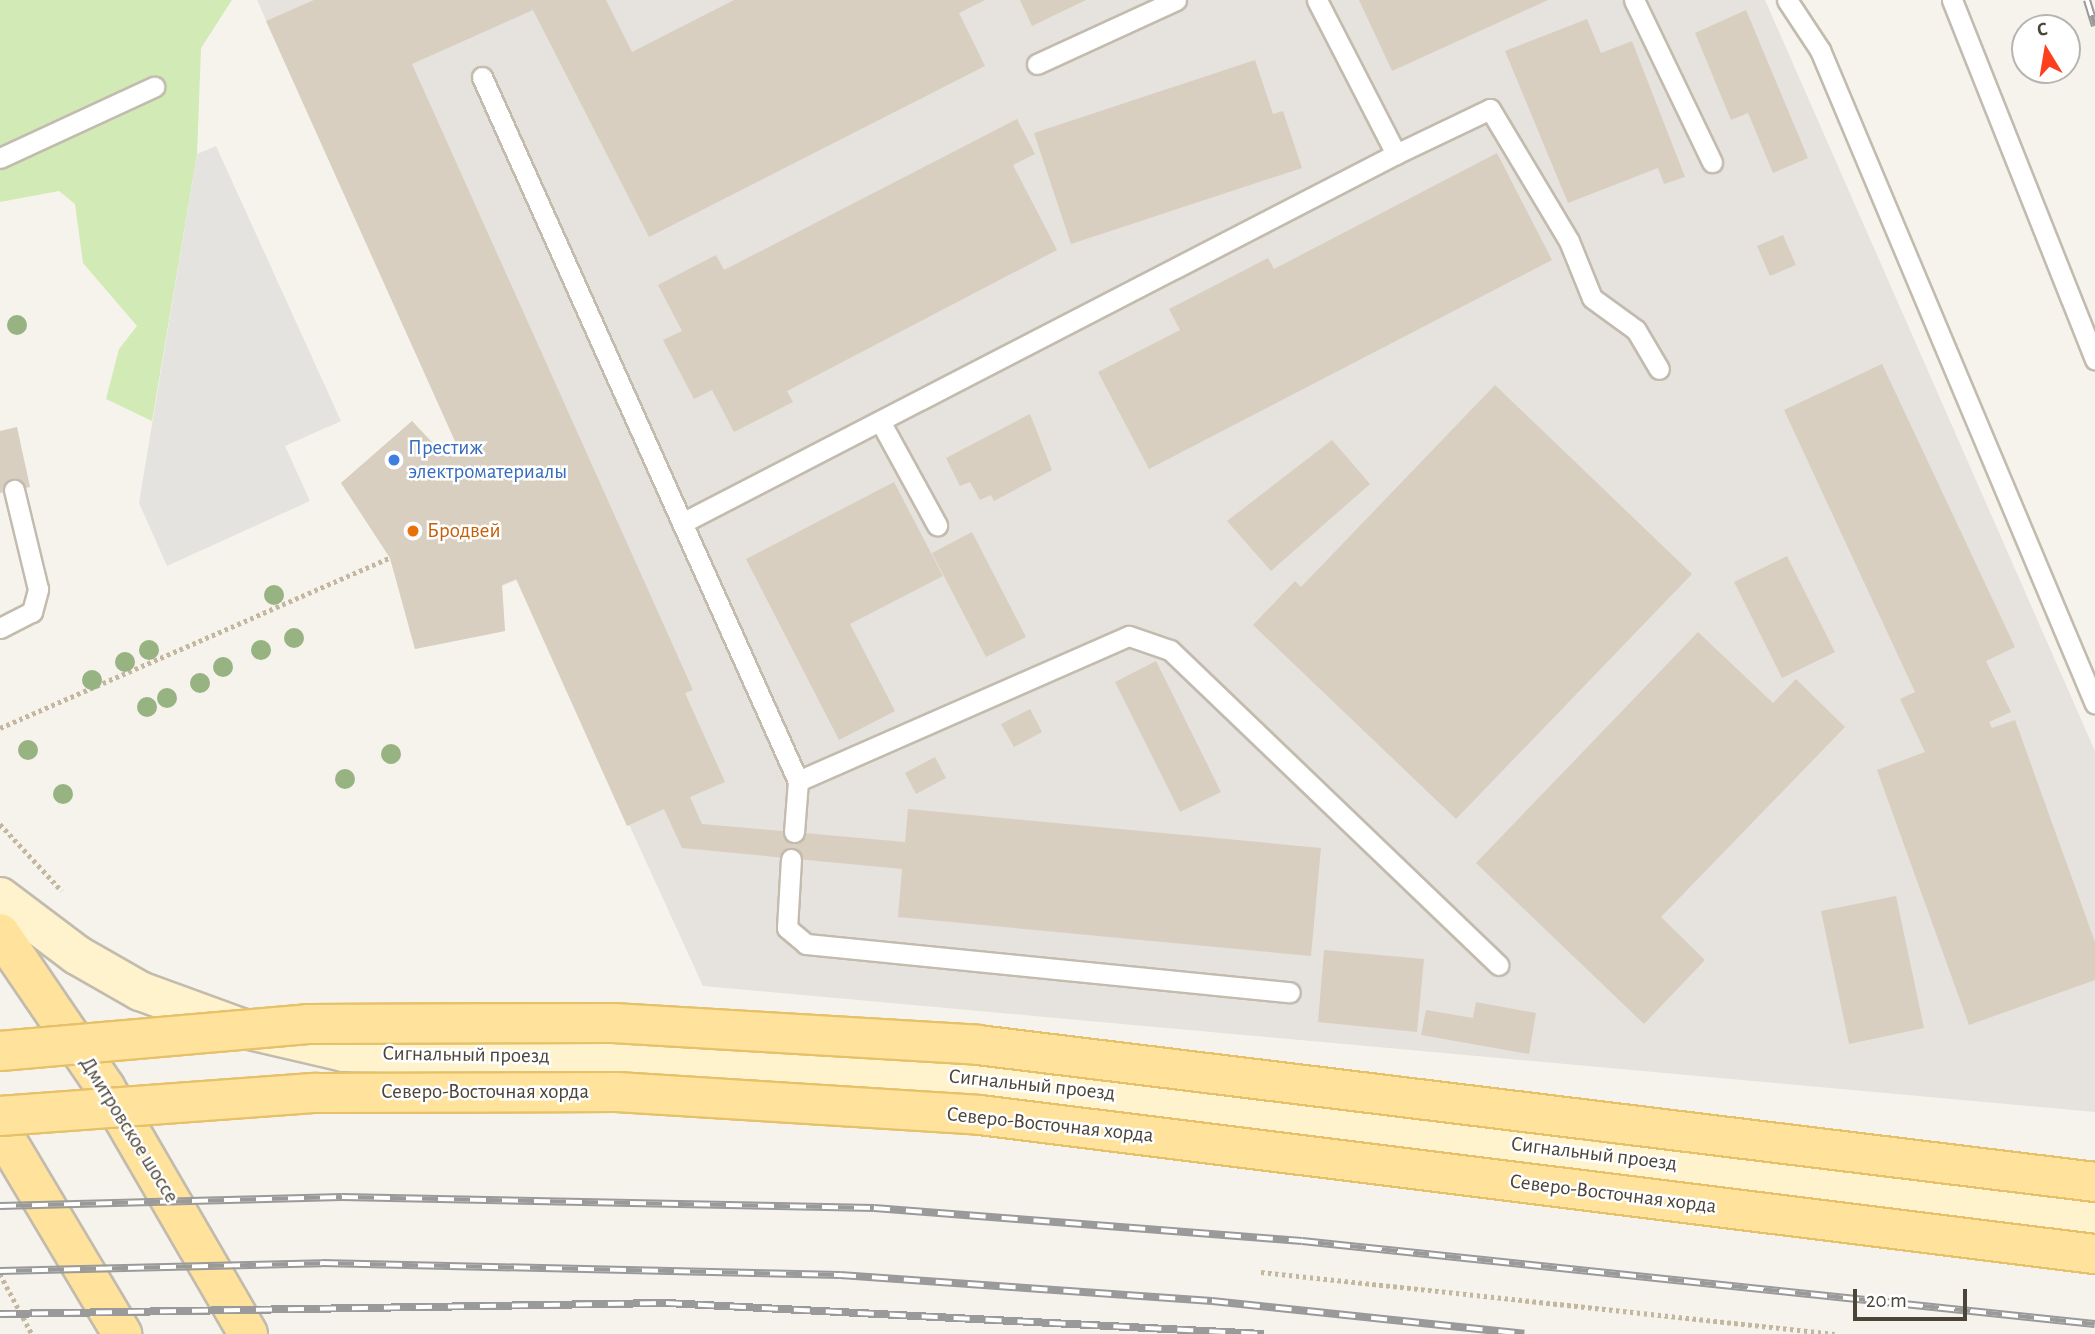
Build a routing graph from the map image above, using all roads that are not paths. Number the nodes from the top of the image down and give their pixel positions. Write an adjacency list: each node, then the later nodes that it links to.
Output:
1 (1176, 0): 6 (lane)
2 (1317, 0): 9 (lane)
3 (1634, 0): 11 (lane)
4 (1787, 0): 19 (lane)
5 (1952, 0): 12 (lane)
6 (1037, 64)
7 (482, 77): 16 (lane)
8 (154, 87): 10 (lane)
9 (1396, 154): 13 (lane); 14 (lane)
10 (0, 158)
11 (1712, 162)
12 (2095, 360)
13 (1659, 369)
14 (880, 421): 16 (lane); 17 (lane)
15 (14, 490): 18 (lane)
16 (682, 523): 20 (lane)
17 (937, 525)
18 (0, 628)
19 (2095, 704)
20 (798, 781): 21 (lane); 25 (lane)
21 (794, 832)
22 (791, 859): 26 (lane)
23 (0, 897): 31 (street, Сигнальный проезд)
24 (0, 933): 36 (main road, Дмитровское шоссе)
25 (1499, 965)
26 (1290, 992)
27 (0, 1051): 30 (main road, bridge)
28 (0, 1116): 32 (main road, Северо-Восточная хорда, bridge)
29 (0, 1129): 33 (main road)
30 (2095, 1182)
31 (2095, 1216)
32 (2095, 1254)
33 (90, 1276): 34 (street); 35 (main road)
34 (110, 1334)
35 (122, 1334)
36 (247, 1334)

